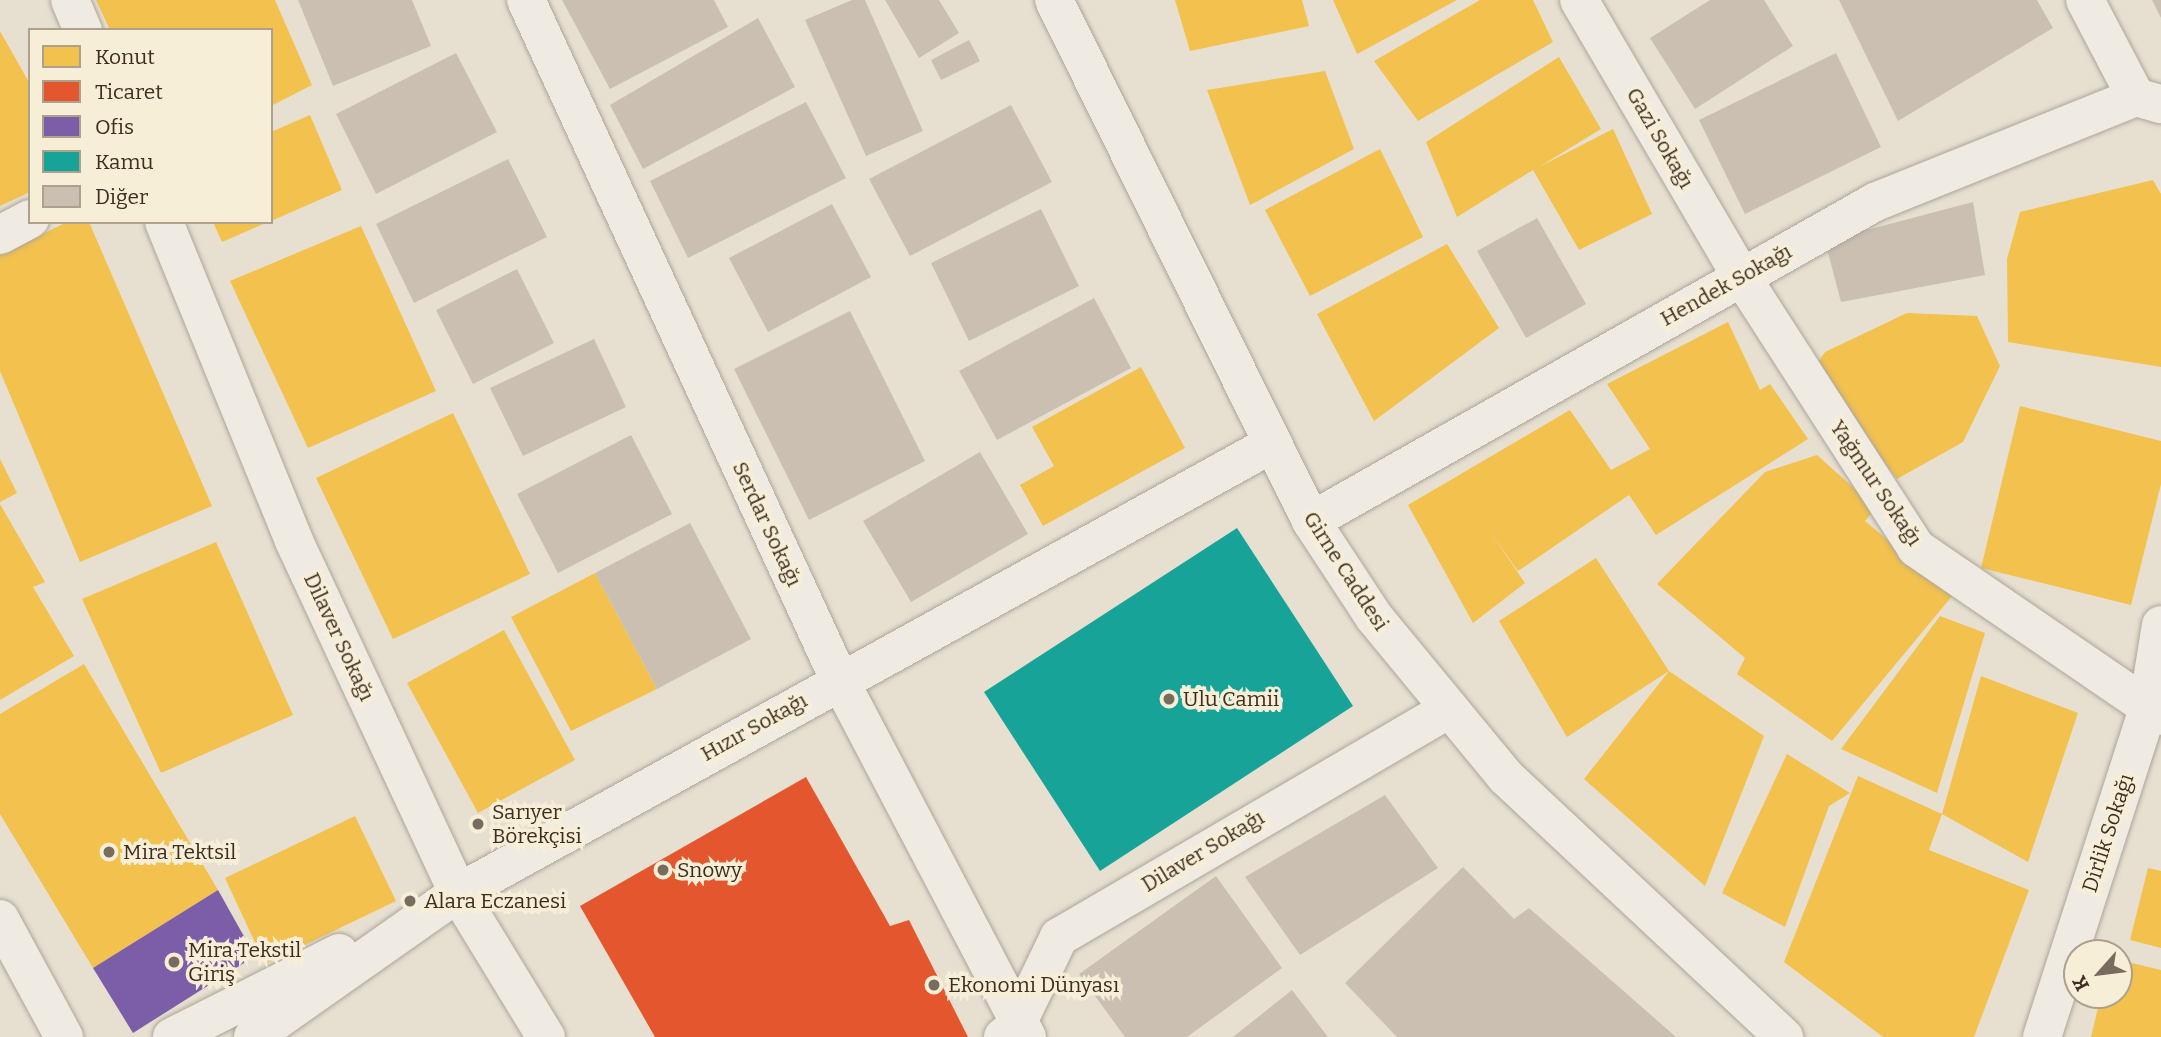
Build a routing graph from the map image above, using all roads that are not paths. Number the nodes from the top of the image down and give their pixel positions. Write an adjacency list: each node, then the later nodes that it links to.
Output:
1 (70, 0): 6 (street)
2 (526, 0): 15 (street, Serdar Sokağı)
3 (1054, 0): 12 (street, Girne Caddesi)
4 (1579, 0): 11 (street, Gazi Sokağı)
5 (2085, 0): 7 (street)
6 (82, 28)
7 (2148, 101): 11 (street, Hendek Sokağı)
8 (28, 220): 10 (street)
9 (164, 224): 18 (street, Dilaver Sokağı)
10 (0, 234)
11 (1741, 276): 13 (street, Hendek Sokağı); 17 (street, Yağmur Sokağı)
12 (1272, 444): 13 (street, Girne Caddesi); 15 (street, Hızır Sokağı)
13 (1311, 521): 16 (street, Girne Caddesi)
14 (2161, 625): 17 (street, Dirlik Sokağı)
15 (839, 679): 18 (street, Hızır Sokağı); 20 (street, Serdar Sokağı)
16 (1449, 709): 20 (street, Dilaver Sokağı); 25 (street, Girne Caddesi)
17 (2154, 714): 26 (street, Dirlik Sokağı)
18 (458, 893): 22 (street); 23 (street, Hızır Sokağı); 24 (street, Dilaver Sokağı)
19 (0, 919): 21 (street)
20 (1015, 1033)
21 (64, 1037)
22 (172, 1037)
23 (253, 1037)
24 (546, 1037)
25 (1784, 1037)
26 (2042, 1037)

